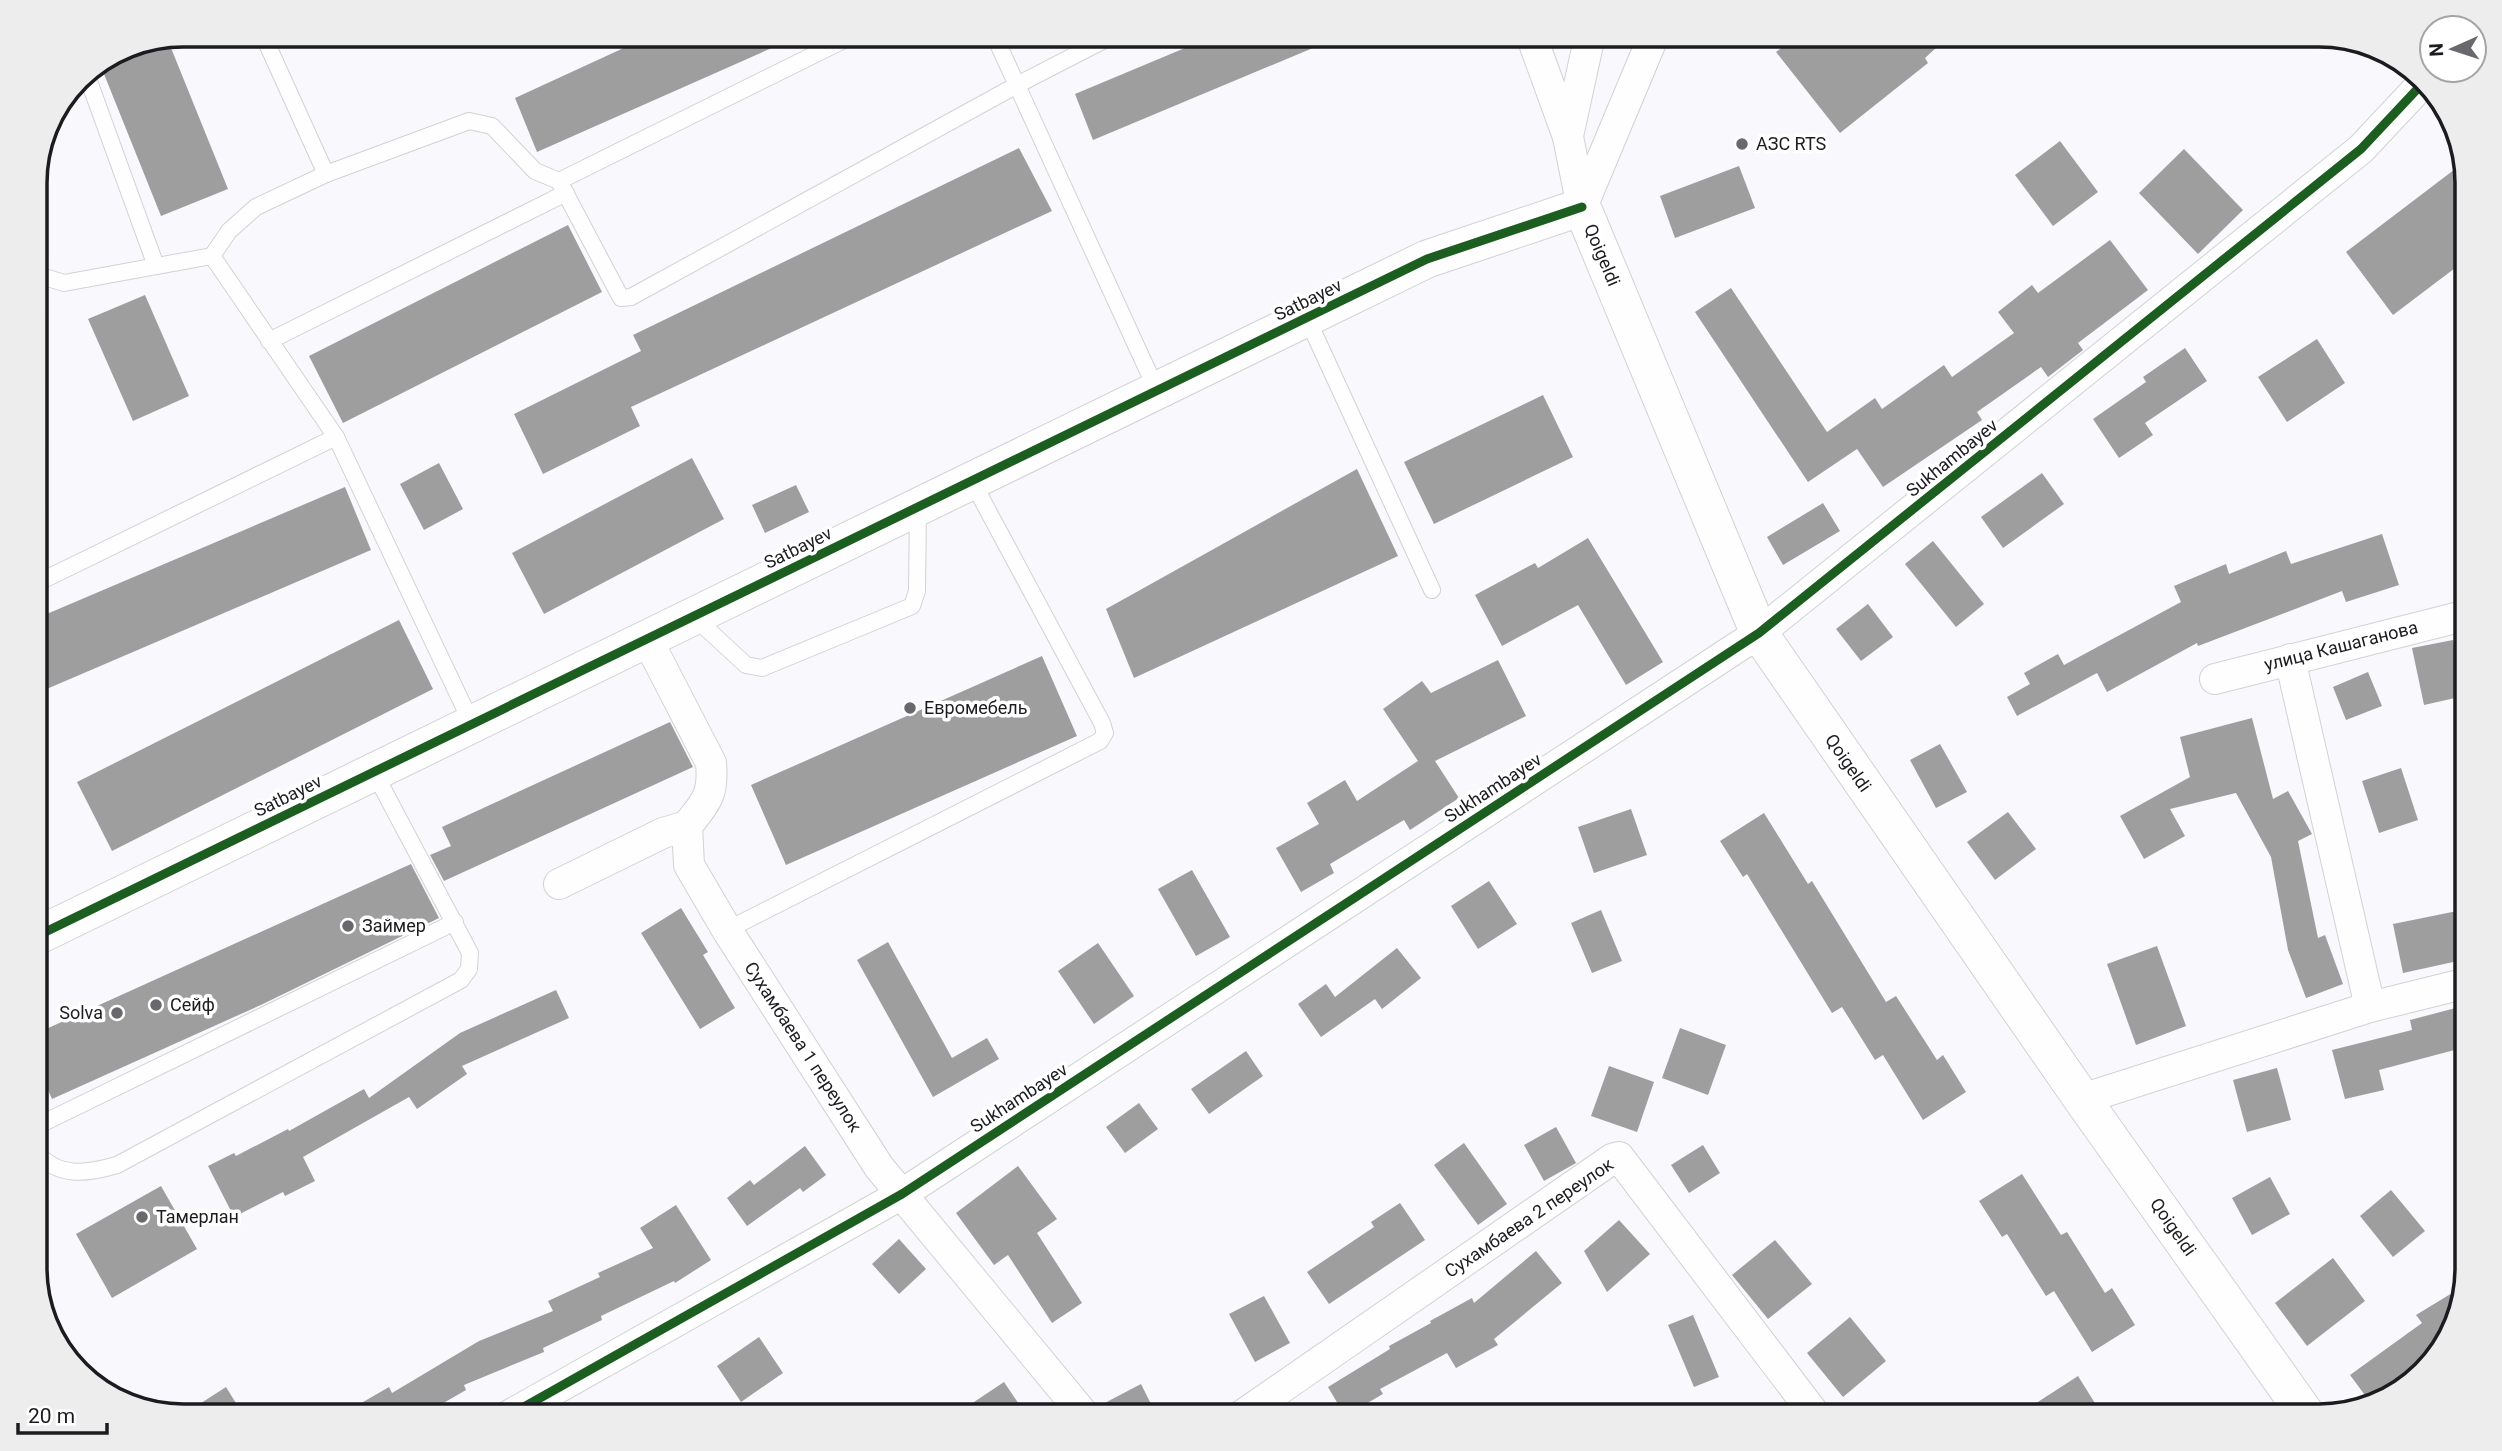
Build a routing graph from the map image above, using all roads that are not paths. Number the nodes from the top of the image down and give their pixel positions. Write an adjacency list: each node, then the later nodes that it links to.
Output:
1 (1535, 47): 11 (street, Qoigeldi)
2 (1587, 47): 11 (street)
3 (1649, 47): 14 (street)
4 (269, 48): 12 (lane)
5 (830, 48): 13 (lane)
6 (1000, 48): 9 (lane)
7 (1090, 48): 9 (lane)
8 (90, 84): 16 (lane)
9 (1017, 85): 13 (lane); 20 (lane)
10 (2417, 89): 28 (street, Sukhambayev)
11 (1568, 137): 14 (street, Qoigeldi)
12 (326, 174): 13 (lane); 15 (lane)
13 (563, 187): 19 (lane)
14 (1582, 208): 18 (street, Satbayev); 28 (street, Qoigeldi)
15 (212, 256): 16 (lane); 19 (lane)
16 (156, 266): 17 (lane)
17 (48, 278)
18 (1307, 318): 20 (street, Satbayev); 25 (lane)
19 (269, 341): 21 (lane)
20 (1157, 391): 22 (street, Satbayev)
21 (336, 438): 24 (lane); 32 (lane)
22 (972, 481): 23 (street, Satbayev); 38 (lane)
23 (918, 507): 26 (street, Satbayev); 26 (lane)
24 (48, 578)
25 (1432, 590)
26 (694, 617): 29 (street, Satbayev)
27 (2454, 618): 30 (street, улица Кашаганова)
28 (1759, 633): 41 (street, Qoigeldi); 44 (street, Sukhambayev)
29 (647, 639): 32 (street, Satbayev); 34 (street)
30 (2290, 659): 31 (street, улица Кашаганова); 40 (street)
31 (2215, 679)
32 (472, 724): 33 (street, Satbayev)
33 (374, 772): 36 (lane); 37 (street, Satbayev)
34 (687, 826): 35 (street); 38 (street, Сухамбаева 1 переулок)
35 (559, 884)
36 (455, 922): 42 (lane); 43 (lane)
37 (48, 930)
38 (727, 930): 44 (street, Сухамбаева 1 переулок)
39 (2455, 986): 40 (street)
40 (2370, 1007): 41 (street)
41 (2082, 1099): 49 (street, Qoigeldi)
42 (48, 1121)
43 (48, 1162)
44 (902, 1194): 45 (street, Sukhambayev); 46 (street, Сухамбаева 1 переулок)
45 (529, 1404)
46 (1074, 1404)
47 (1258, 1404): 48 (street, Сухамбаева 2 переулок)
48 (1807, 1404)
49 (2298, 1404)

